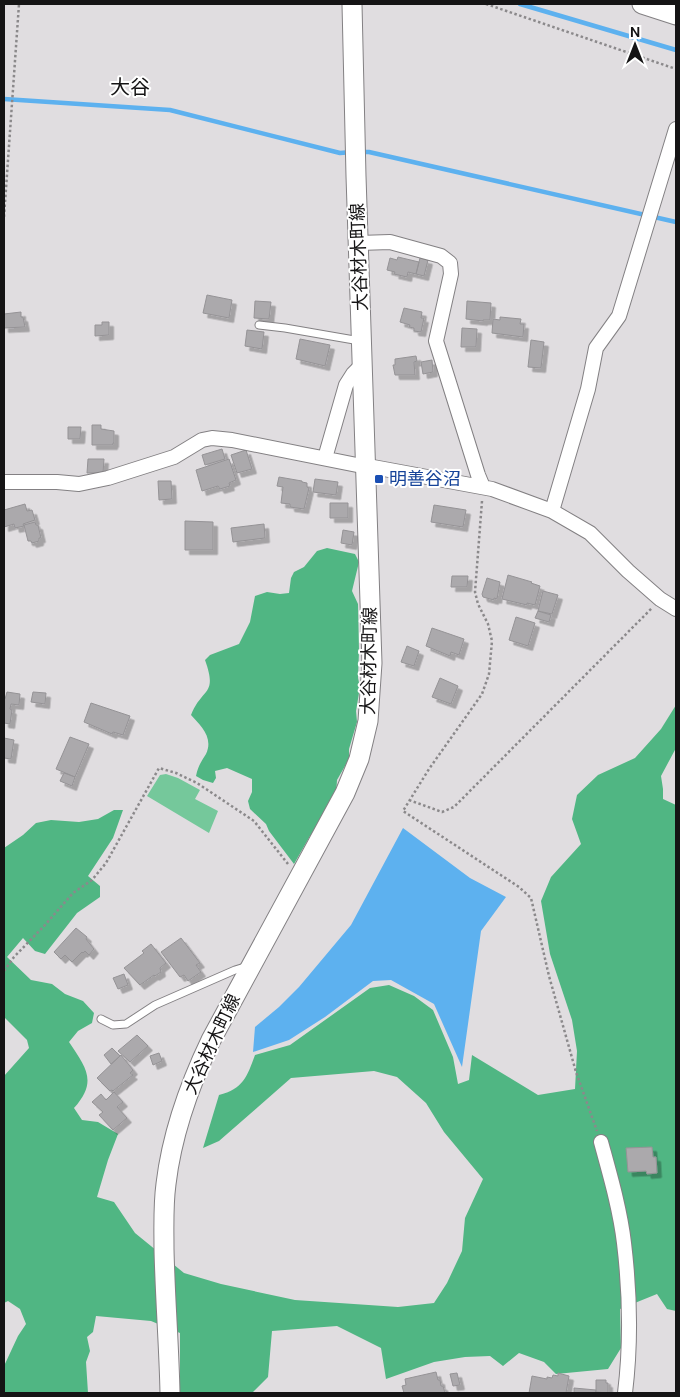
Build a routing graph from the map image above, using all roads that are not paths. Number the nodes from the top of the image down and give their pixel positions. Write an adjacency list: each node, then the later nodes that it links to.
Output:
1 (352, 4): 5 (main road, 大谷材木町線)
2 (642, 4): 3 (main road)
3 (676, 15)
4 (676, 129): 14 (street)
5 (359, 243): 7 (main road, 大谷材木町線); 13 (street)
6 (259, 325): 7 (lane)
7 (362, 341): 8 (main road, 大谷材木町線)
8 (362, 365): 9 (street); 16 (main road, 大谷材木町線)
9 (324, 458): 10 (street); 12 (street)
10 (357, 464)
11 (374, 467): 13 (street)
12 (4, 482)
13 (483, 487): 14 (street)
14 (552, 511): 15 (street)
15 (676, 609)
16 (251, 966): 17 (lane); 19 (main road, 大谷材木町線)
17 (101, 1019)
18 (601, 1142): 20 (street)
19 (170, 1393)
20 (625, 1393)

